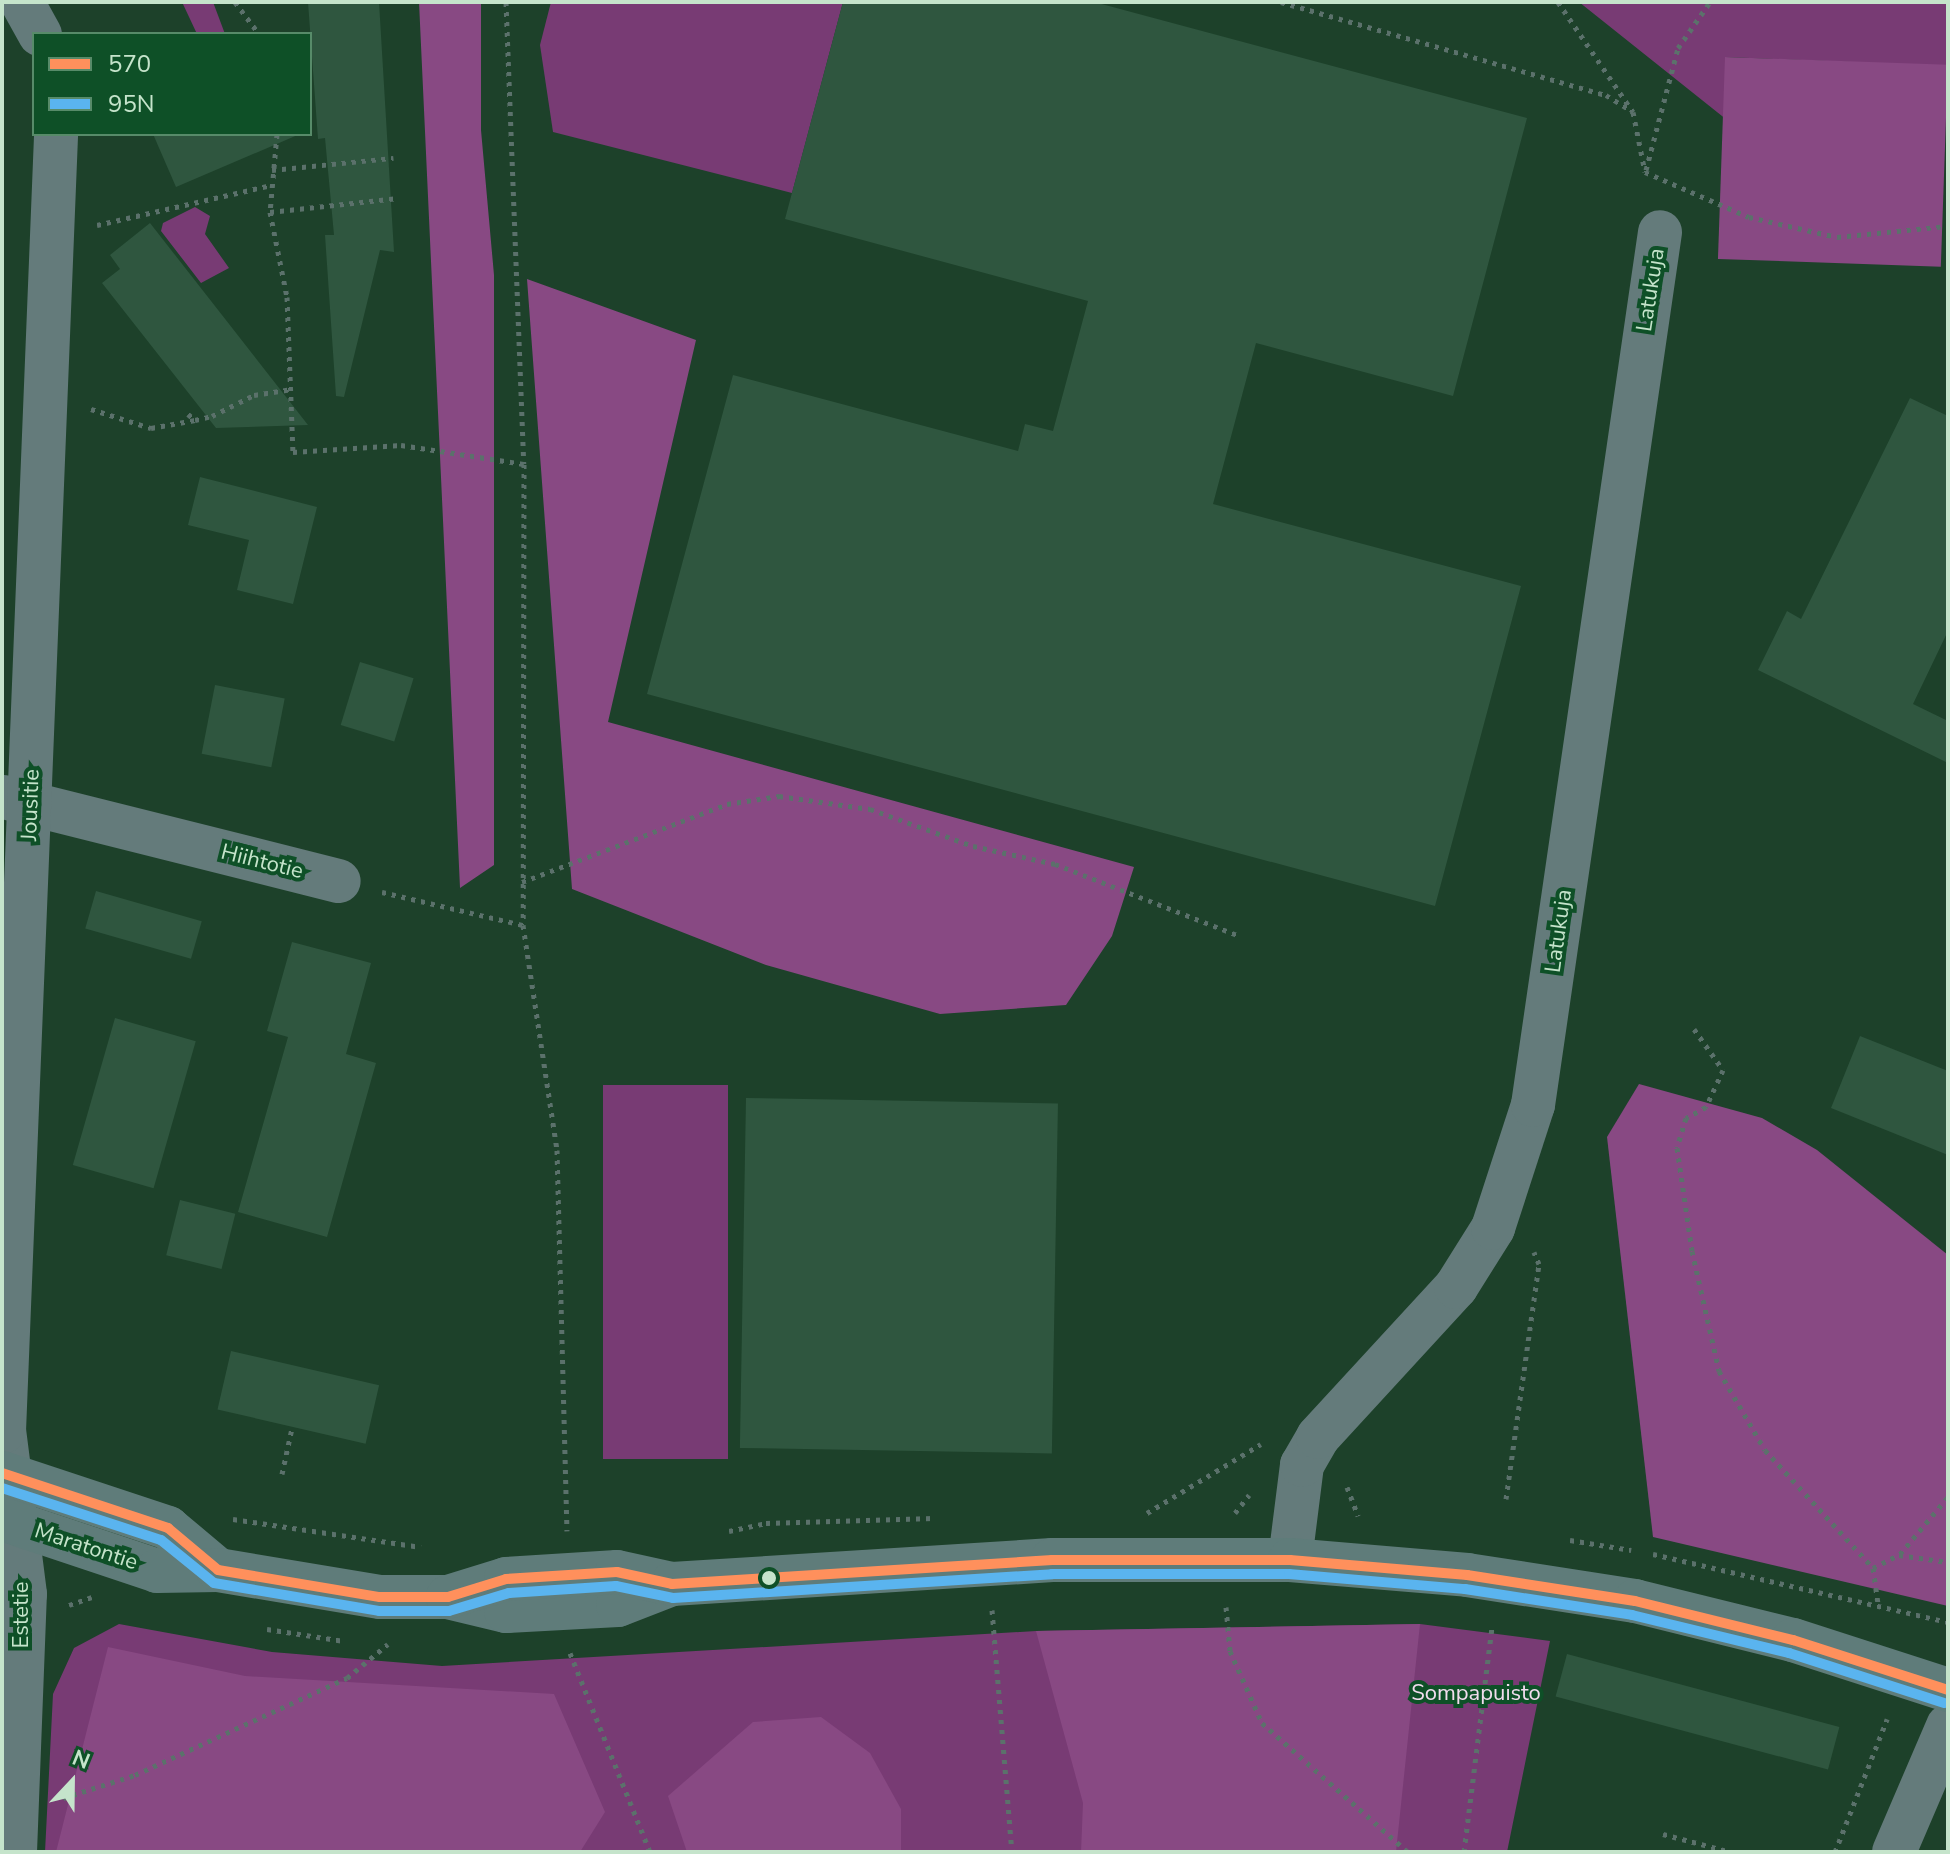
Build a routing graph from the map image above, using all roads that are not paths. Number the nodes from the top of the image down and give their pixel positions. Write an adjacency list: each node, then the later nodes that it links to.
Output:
1 (22, 2): 2 (street)
2 (39, 32)
3 (56, 136): 5 (street, Jousitie)
4 (1660, 232): 9 (street, Latukuja)
5 (16, 800): 6 (street, Hiihtotie); 7 (street, Jousitie)
6 (339, 881)
7 (6, 1474): 8 (street, Estetie); 10 (main road, Maratontie)
8 (9, 1522): 10 (main road, Maratontie); 13 (street, Estetie)
9 (1290, 1560): 10 (main road, Maratontie); 11 (main road, Maratontie)
10 (218, 1570)
11 (1948, 1690)
12 (1948, 1726): 14 (street)
13 (16, 1832)
14 (1894, 1852)

